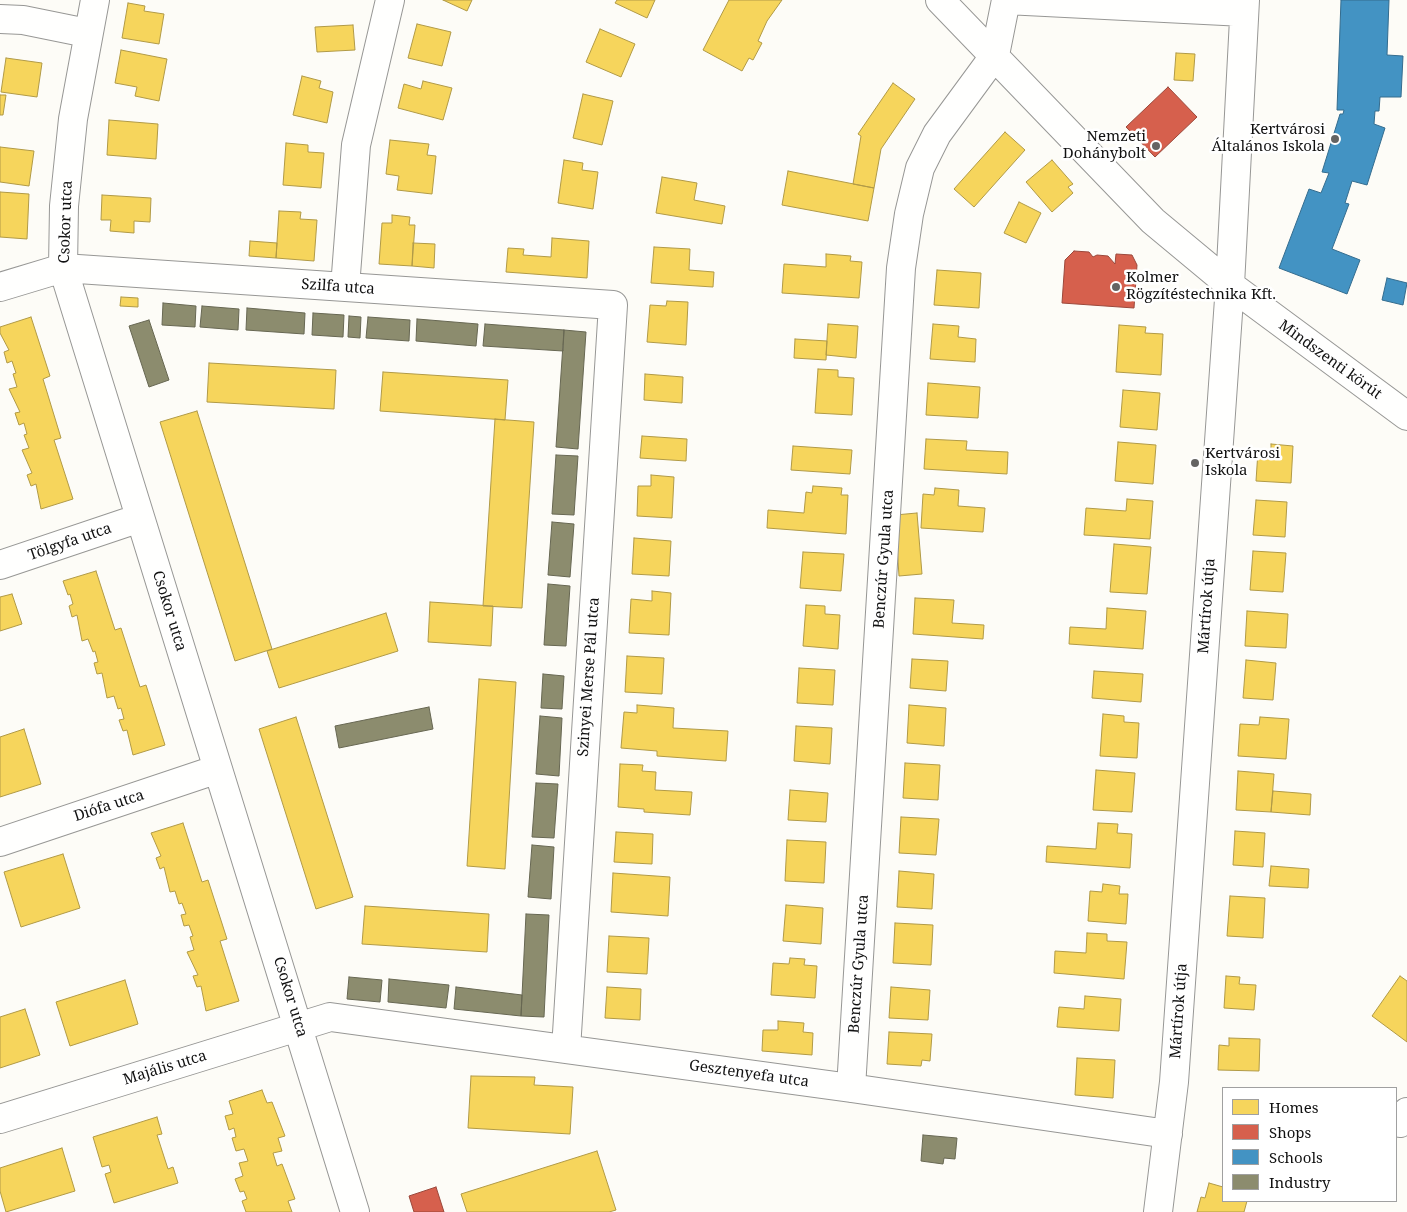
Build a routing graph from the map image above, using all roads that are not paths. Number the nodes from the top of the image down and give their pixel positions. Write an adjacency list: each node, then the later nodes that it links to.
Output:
1 (95, 0): 7 (street, Csokor utca)
2 (390, 0): 12 (street)
3 (940, 0): 8 (street, Mindszenti körút)
4 (1006, 0): 5 (street); 8 (street)
5 (1244, 6): 10 (street, Mártírok útja)
6 (0, 19): 7 (street)
7 (87, 33): 9 (street, Csokor utca)
8 (995, 56): 10 (street, Mindszenti körút); 22 (street, Benczúr Gyula utca)
9 (63, 268): 11 (street); 12 (street, Szilfa utca); 15 (street, Csokor utca)
10 (1230, 285): 14 (street, Mindszenti körút); 24 (street, Mártírok útja)
11 (0, 287)
12 (345, 287): 13 (street, Szilfa utca)
13 (613, 305): 21 (street, Szinyei Merse Pál utca)
14 (1404, 406)
15 (140, 518): 16 (street, Tölgyfa utca); 17 (street, Csokor utca)
16 (0, 566)
17 (218, 769): 18 (street, Diófa utca); 20 (street, Csokor utca)
18 (0, 842)
19 (330, 1017): 20 (street, Majális utca); 21 (street, Gesztenyefa utca)
20 (299, 1026): 23 (street, Majális utca); 25 (street, Csokor utca)
21 (566, 1049): 22 (street, Gesztenyefa utca)
22 (851, 1088): 24 (street, Gesztenyefa utca)
23 (0, 1119)
24 (1168, 1134): 26 (street, Mártírok útja)
25 (355, 1212)
26 (1158, 1212)

